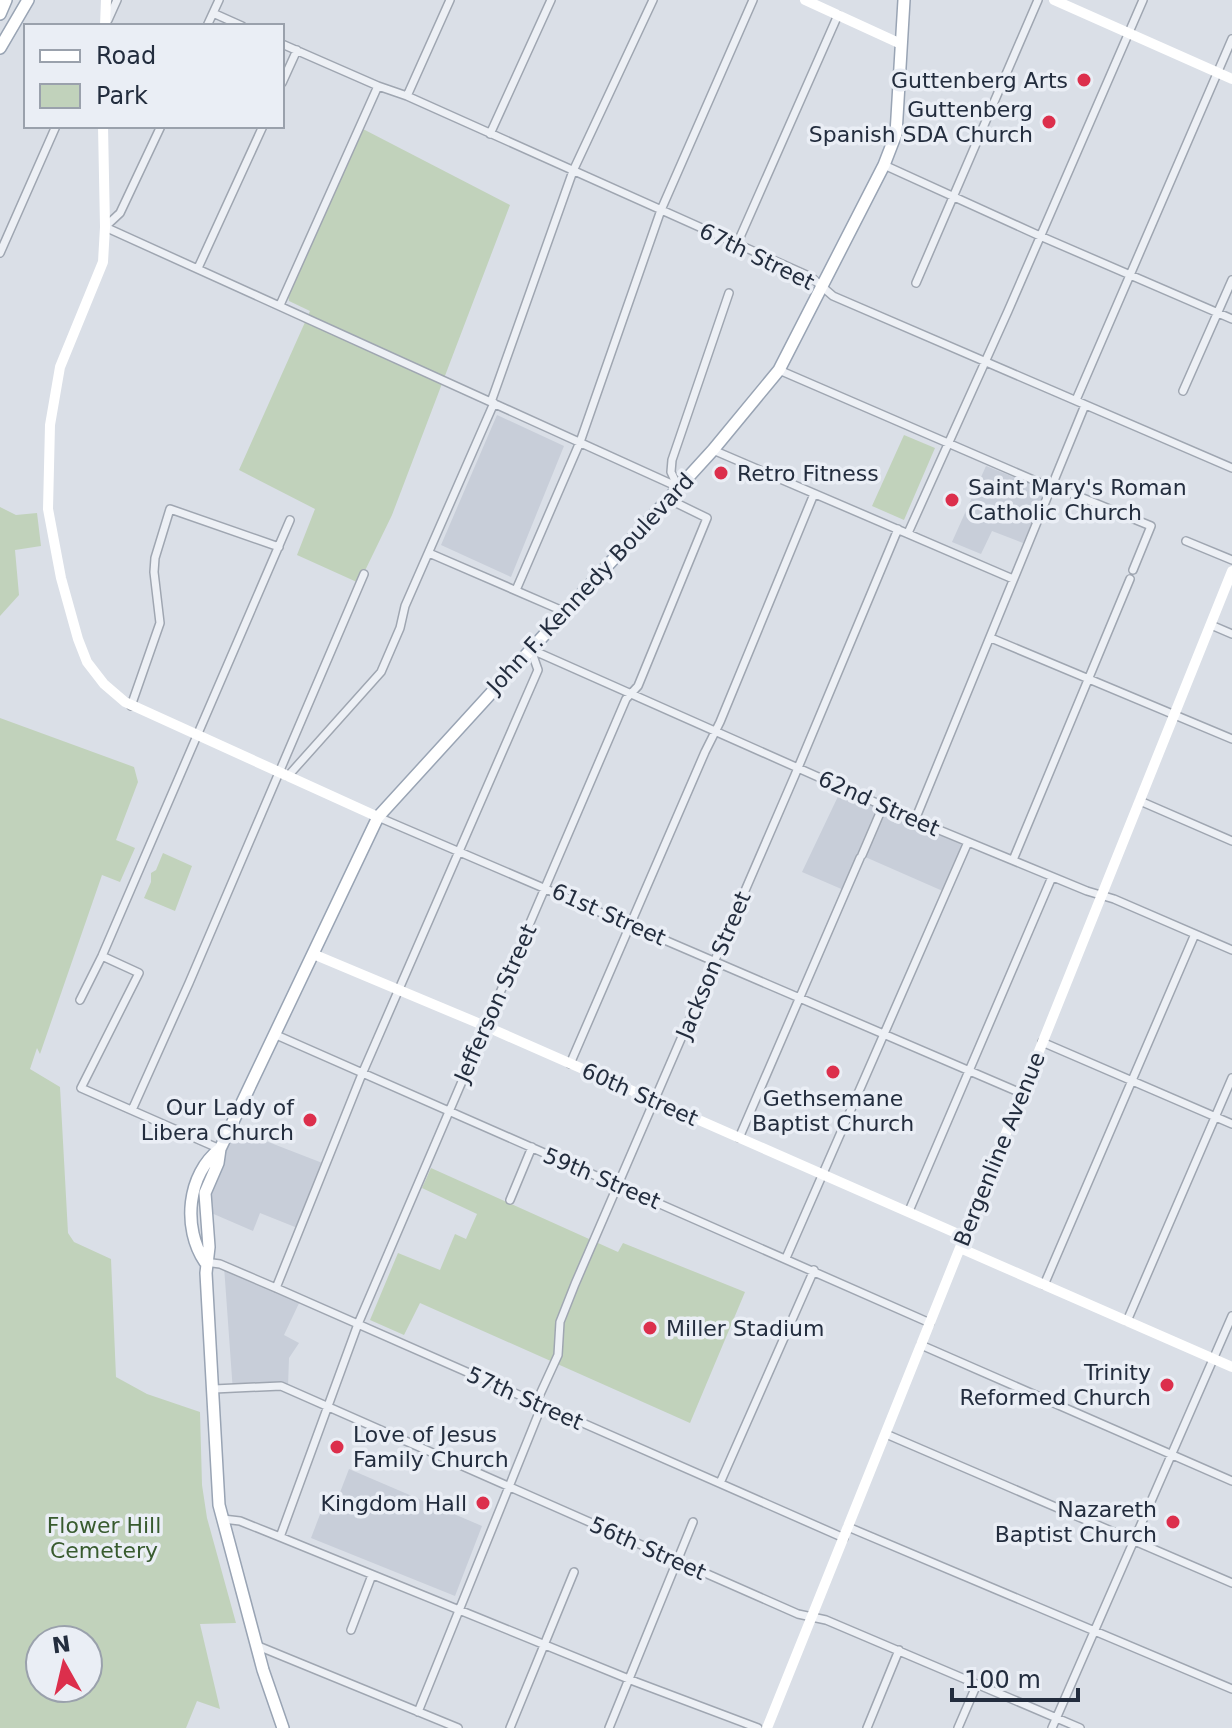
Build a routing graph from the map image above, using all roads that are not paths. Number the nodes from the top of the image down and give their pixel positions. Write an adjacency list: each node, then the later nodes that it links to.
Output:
1 (6, 0): 16 (main road)
2 (28, 0): 26 (main road)
3 (106, 0): 18 (street)
4 (117, 0): 19 (street)
5 (219, 0): 15 (street)
6 (450, 0): 32 (street)
7 (551, 0): 37 (street)
8 (653, 0): 39 (street)
9 (753, 0): 41 (street)
10 (805, 0): 17 (street)
11 (904, 0): 24 (main road, John F. Kennedy Boulevard)
12 (1038, 0): 40 (street)
13 (1054, 0): 22 (street)
14 (1143, 0): 22 (street)
15 (213, 13): 20 (street); 21 (street)
16 (0, 14)
17 (838, 15): 24 (street); 44 (street)
18 (105, 24)
19 (106, 24)
20 (208, 24)
21 (238, 24)
22 (1128, 33): 28 (street); 43 (street)
23 (1232, 39): 28 (street)
24 (901, 44): 38 (main road, John F. Kennedy Boulevard)
25 (284, 45): 27 (street, 67th Street)
26 (0, 48)
27 (297, 50): 29 (street); 31 (street, 67th Street)
28 (1217, 72): 30 (street); 47 (street)
29 (284, 79)
30 (1232, 79)
31 (378, 86): 32 (street, 67th Street); 52 (street)
32 (407, 96): 37 (street, 67th Street)
33 (55, 128): 45 (street)
34 (103, 128): 42 (street, 61st Street)
35 (160, 128): 42 (street)
36 (262, 128): 46 (street)
37 (490, 134): 39 (street, 67th Street)
38 (884, 165): 40 (street); 50 (main road, John F. Kennedy Boulevard)
39 (573, 171): 41 (street, 67th Street); 59 (street)
40 (953, 197): 43 (street); 49 (street)
41 (661, 210): 44 (street, 67th Street); 61 (street)
42 (105, 227): 46 (street); 89 (street, 61st Street)
43 (1040, 236): 47 (street); 55 (street)
44 (737, 244): 50 (street, 67th Street)
45 (0, 253)
46 (198, 268): 52 (street)
47 (1131, 275): 53 (street); 58 (street)
48 (1232, 280): 53 (street)
49 (916, 283)
50 (821, 285): 55 (street, 67th Street); 56 (main road, John F. Kennedy Boulevard)
51 (729, 293): 66 (street)
52 (280, 305): 59 (street)
53 (1218, 312): 54 (street); 57 (street)
54 (1232, 319)
55 (985, 361): 58 (street, 67th Street); 62 (street)
56 (779, 370): 62 (street); 63 (main road, John F. Kennedy Boulevard)
57 (1183, 391)
58 (1076, 400): 60 (street, 67th Street)
59 (492, 402): 61 (street); 74 (street)
60 (1085, 405): 64 (street, 67th Street); 65 (street)
61 (580, 442): 66 (street); 81 (street)
62 (949, 444): 65 (street); 71 (street)
63 (713, 450): 66 (main road, John F. Kennedy Boulevard); 67 (street)
64 (1232, 468)
65 (1051, 485): 76 (street); 79 (street)
66 (678, 487): 68 (main road, John F. Kennedy Boulevard)
67 (814, 494): 70 (street); 91 (street)
68 (667, 499): 82 (main road, John F. Kennedy Boulevard); 88 (street, Jefferson Street)
69 (290, 520): 73 (street)
70 (898, 529): 71 (street); 94 (street, Jackson Street)
71 (908, 533): 79 (street)
72 (1186, 541): 75 (street)
73 (279, 547): 89 (street); 92 (street)
74 (429, 553): 81 (street); 95 (street)
75 (1232, 560)
76 (1133, 570)
77 (1232, 571): 83 (street, Bergenline Avenue)
78 (364, 574): 95 (street)
79 (1013, 579): 85 (street)
80 (1130, 579): 87 (street)
81 (516, 590): 82 (street)
82 (563, 611): 86 (main road, John F. Kennedy Boulevard)
83 (1211, 625): 84 (street); 90 (street, Bergenline Avenue)
84 (1232, 634)
85 (991, 638): 87 (street); 99 (street)
86 (530, 649): 88 (street, 62nd Street); 98 (main road, John F. Kennedy Boulevard); 102 (street)
87 (1087, 678): 90 (street); 103 (street)
88 (632, 694): 91 (street, 62nd Street); 105 (street, Jefferson Street)
89 (131, 706): 92 (street, 61st Street)
90 (1174, 715): 93 (street); 96 (street, Bergenline Avenue)
91 (715, 731): 94 (street, 62nd Street); 107 (street)
92 (196, 735): 95 (street, 61st Street); 111 (street)
93 (1232, 739)
94 (798, 768): 97 (street, 62nd Street); 112 (street, Jackson Street)
95 (284, 774): 98 (street, 61st Street); 127 (street)
96 (1140, 801): 100 (street); 106 (street, Bergenline Avenue)
97 (883, 806): 99 (street, 62nd Street); 114 (street)
98 (378, 817): 102 (street, 61st Street); 110 (main road, John F. Kennedy Boulevard)
99 (915, 820): 101 (street, 62nd Street)
100 (1232, 841)
101 (968, 842): 103 (street, 62nd Street); 118 (street)
102 (460, 852): 105 (street, 61st Street); 113 (street)
103 (1013, 860): 104 (street, 62nd Street)
104 (1052, 877): 106 (street, 62nd Street); 121 (street)
105 (546, 887): 107 (street, 61st Street); 116 (street, Jefferson Street)
106 (1100, 895): 108 (street, 62nd Street); 119 (street, Bergenline Avenue)
107 (629, 924): 112 (street, 61st Street); 120 (street)
108 (1195, 934): 109 (street, 62nd Street); 124 (street)
109 (1232, 950)
110 (313, 954): 113 (street, 60th Street); 117 (main road, John F. Kennedy Boulevard)
111 (102, 956): 115 (street); 127 (street)
112 (715, 961): 114 (street, 61st Street); 126 (street, Jackson Street)
113 (400, 991): 116 (street, 60th Street); 122 (street)
114 (799, 998): 118 (street, 61st Street); 131 (street)
115 (80, 1000)
116 (485, 1026): 120 (street, 60th Street); 128 (street, Jefferson Street)
117 (274, 1034): 122 (street, 59th Street); 133 (main road, John F. Kennedy Boulevard)
118 (884, 1034): 121 (street, 61st Street); 134 (street)
119 (1042, 1042): 124 (street); 125 (street, Bergenline Avenue)
120 (570, 1064): 126 (street, 60th Street)
121 (970, 1071): 125 (street, 61st Street); 137 (street)
122 (362, 1074): 128 (street, 59th Street); 143 (street)
123 (1232, 1078): 129 (street)
124 (1132, 1081): 129 (street); 142 (street)
125 (1021, 1093): 138 (street, Bergenline Avenue)
126 (654, 1101): 131 (street, 60th Street); 135 (street, Jackson Street)
127 (132, 1110): 133 (street)
128 (448, 1111): 132 (street, 59th Street); 147 (street, Jefferson Street)
129 (1216, 1117): 130 (street); 145 (street)
130 (1232, 1124)
131 (739, 1138): 134 (street, 60th Street)
132 (532, 1147): 135 (street, 59th Street); 136 (street)
133 (220, 1149): 140 (main road, John F. Kennedy Boulevard)
134 (823, 1175): 137 (street, 60th Street); 139 (street)
135 (617, 1185): 139 (street, 59th Street); 152 (street, Jackson Street)
136 (510, 1200)
137 (909, 1211): 138 (street, 60th Street)
138 (962, 1243): 142 (street, 60th Street); 146 (street, Bergenline Avenue)
139 (786, 1258): 141 (street, 59th Street)
140 (205, 1262): 143 (street, 57th Street); 151 (main road, John F. Kennedy Boulevard)
141 (814, 1270): 146 (street, 59th Street); 157 (street)
142 (1044, 1285): 145 (street, 60th Street)
143 (276, 1288): 147 (street, 57th Street)
144 (1232, 1316): 149 (street)
145 (1127, 1321): 149 (street, 60th Street)
146 (930, 1323): 148 (street, Bergenline Avenue)
147 (358, 1324): 152 (street, 57th Street); 153 (street, Jefferson Street)
148 (921, 1345): 154 (street, Bergenline Avenue); 155 (street)
149 (1213, 1359): 150 (street, 60th Street); 155 (street)
150 (1232, 1367)
151 (214, 1389): 153 (street, 56th Street); 159 (main road, John F. Kennedy Boulevard)
152 (539, 1404): 157 (street, 57th Street); 158 (street, Jackson Street)
153 (328, 1406): 158 (street, 56th Street); 162 (street, Jefferson Street)
154 (886, 1434): 161 (street, Bergenline Avenue); 164 (street)
155 (1170, 1454): 156 (street); 164 (street)
156 (1232, 1481)
157 (720, 1483): 163 (street, 57th Street)
158 (509, 1487): 165 (street, 56th Street); 169 (street, Jackson Street)
159 (223, 1519): 162 (street); 174 (main road, John F. Kennedy Boulevard)
160 (693, 1522): 165 (street)
161 (848, 1527): 163 (street, Bergenline Avenue); 172 (street)
162 (280, 1537): 167 (street)
163 (844, 1538): 170 (street, Bergenline Avenue)
164 (1132, 1541): 168 (street); 172 (street)
165 (677, 1561): 170 (street, 56th Street); 176 (street)
166 (574, 1572): 173 (street)
167 (372, 1575): 169 (street); 171 (street)
168 (1232, 1583)
169 (459, 1610): 173 (street); 179 (street, Jackson Street)
170 (812, 1617): 175 (street, 56th Street); 186 (street, Bergenline Avenue)
171 (351, 1630)
172 (1094, 1630): 178 (street); 180 (street)
173 (543, 1644): 176 (street); 183 (street)
174 (258, 1646): 179 (street); 181 (main road, John F. Kennedy Boulevard)
175 (899, 1650): 177 (street, 56th Street); 187 (street)
176 (629, 1679): 184 (street); 185 (street)
177 (977, 1684): 180 (street, 56th Street); 188 (street)
178 (1232, 1689)
179 (418, 1712): 182 (street)
180 (1057, 1718): 189 (street); 190 (street, 56th Street)
181 (283, 1728)
182 (458, 1728)
183 (510, 1728)
184 (609, 1728)
185 (758, 1728)
186 (767, 1728)
187 (867, 1728)
188 (958, 1728)
189 (1052, 1728)
190 (1080, 1728)

